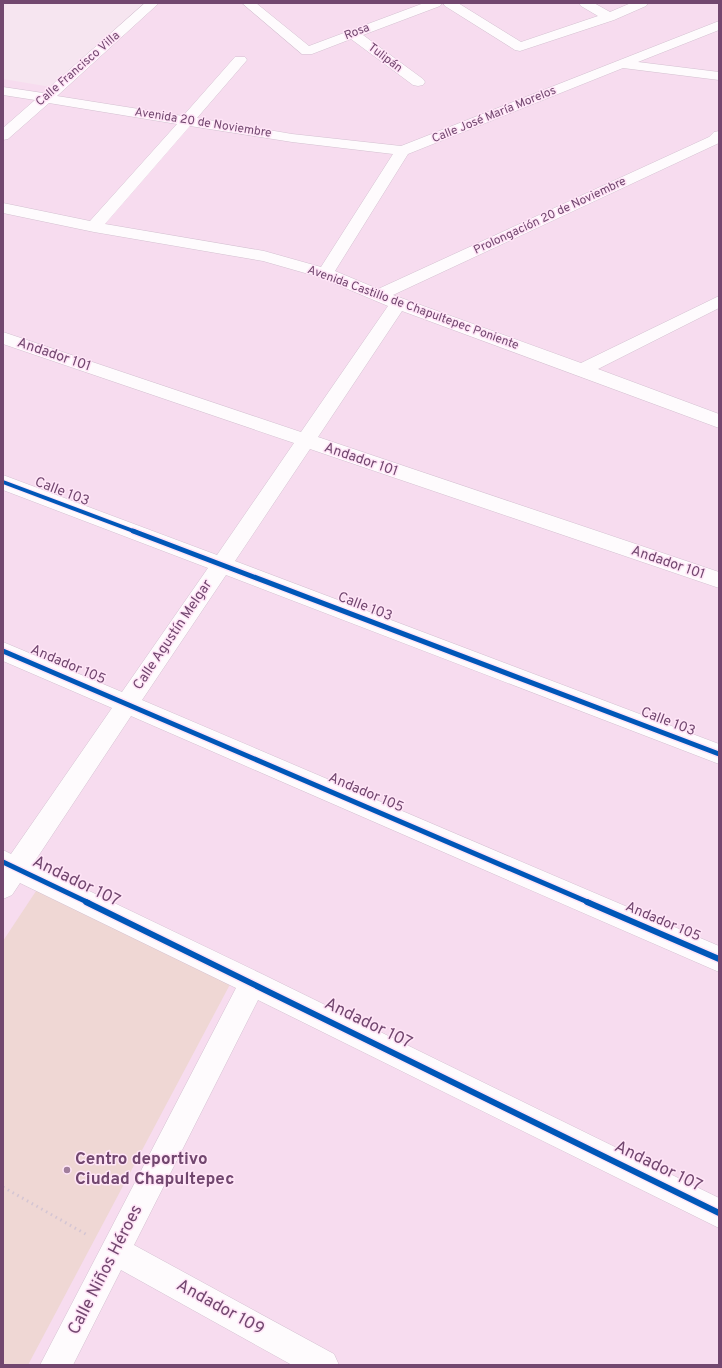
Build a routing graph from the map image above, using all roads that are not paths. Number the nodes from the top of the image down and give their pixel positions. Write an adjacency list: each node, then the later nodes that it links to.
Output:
1 (153, 3): 16 (street, Calle Francisco Villa)
2 (269, 3): 7 (street)
3 (436, 3): 10 (street, Rosa)
4 (449, 3): 8 (street)
5 (585, 3): 8 (street)
6 (642, 3): 8 (street)
7 (251, 6): 10 (street, Rosa)
8 (608, 17)
9 (719, 25): 12 (street, Calle José María Morelos)
10 (353, 34): 14 (street, Tulipán)
11 (240, 60): 17 (street)
12 (620, 64): 13 (street); 20 (street, Calle José María Morelos)
13 (719, 76)
14 (418, 82)
15 (3, 91): 16 (street, Avenida 20 de Noviembre)
16 (46, 98): 17 (street, Avenida 20 de Noviembre); 19 (street, Calle Francisco Villa)
17 (188, 121): 20 (street, Avenida 20 de Noviembre); 22 (street)
18 (719, 135): 24 (street, Prolongación 20 de Noviembre)
19 (3, 136)
20 (404, 151): 23 (street)
21 (3, 208): 22 (street, Avenida Castillo de Chapultepec Poniente)
22 (94, 227): 23 (street, Avenida Castillo de Chapultepec Poniente)
23 (325, 273): 24 (street, Avenida Castillo de Chapultepec Poniente)
24 (379, 295): 26 (street, Avenida Castillo de Chapultepec Poniente)
25 (719, 301): 28 (street)
26 (398, 304): 28 (street, Avenida Castillo de Chapultepec Poniente); 30 (street, Calle Agustín Melgar)
27 (3, 338): 30 (street, Andador 101)
28 (582, 370): 29 (street, Avenida Castillo de Chapultepec Poniente)
29 (719, 422)
30 (305, 441): 32 (street, Calle Agustín Melgar); 33 (street, Andador 101)
31 (3, 482): 32 (street, Calle 103)
32 (221, 565): 35 (street, Calle Agustín Melgar); 36 (street, Calle 103)
33 (719, 580)
34 (3, 651): 35 (street, Andador 105)
35 (127, 703): 37 (street, Calle Agustín Melgar); 38 (street, Andador 105)
36 (719, 754)
37 (7, 872): 39 (street, Andador 107)
38 (719, 959)
39 (253, 983): 40 (street, Andador 107); 41 (street, Calle Niños Héroes)
40 (719, 1213)
41 (116, 1251): 42 (street, Calle Niños Héroes); 43 (street, Andador 109)
42 (56, 1365)
43 (323, 1365)

